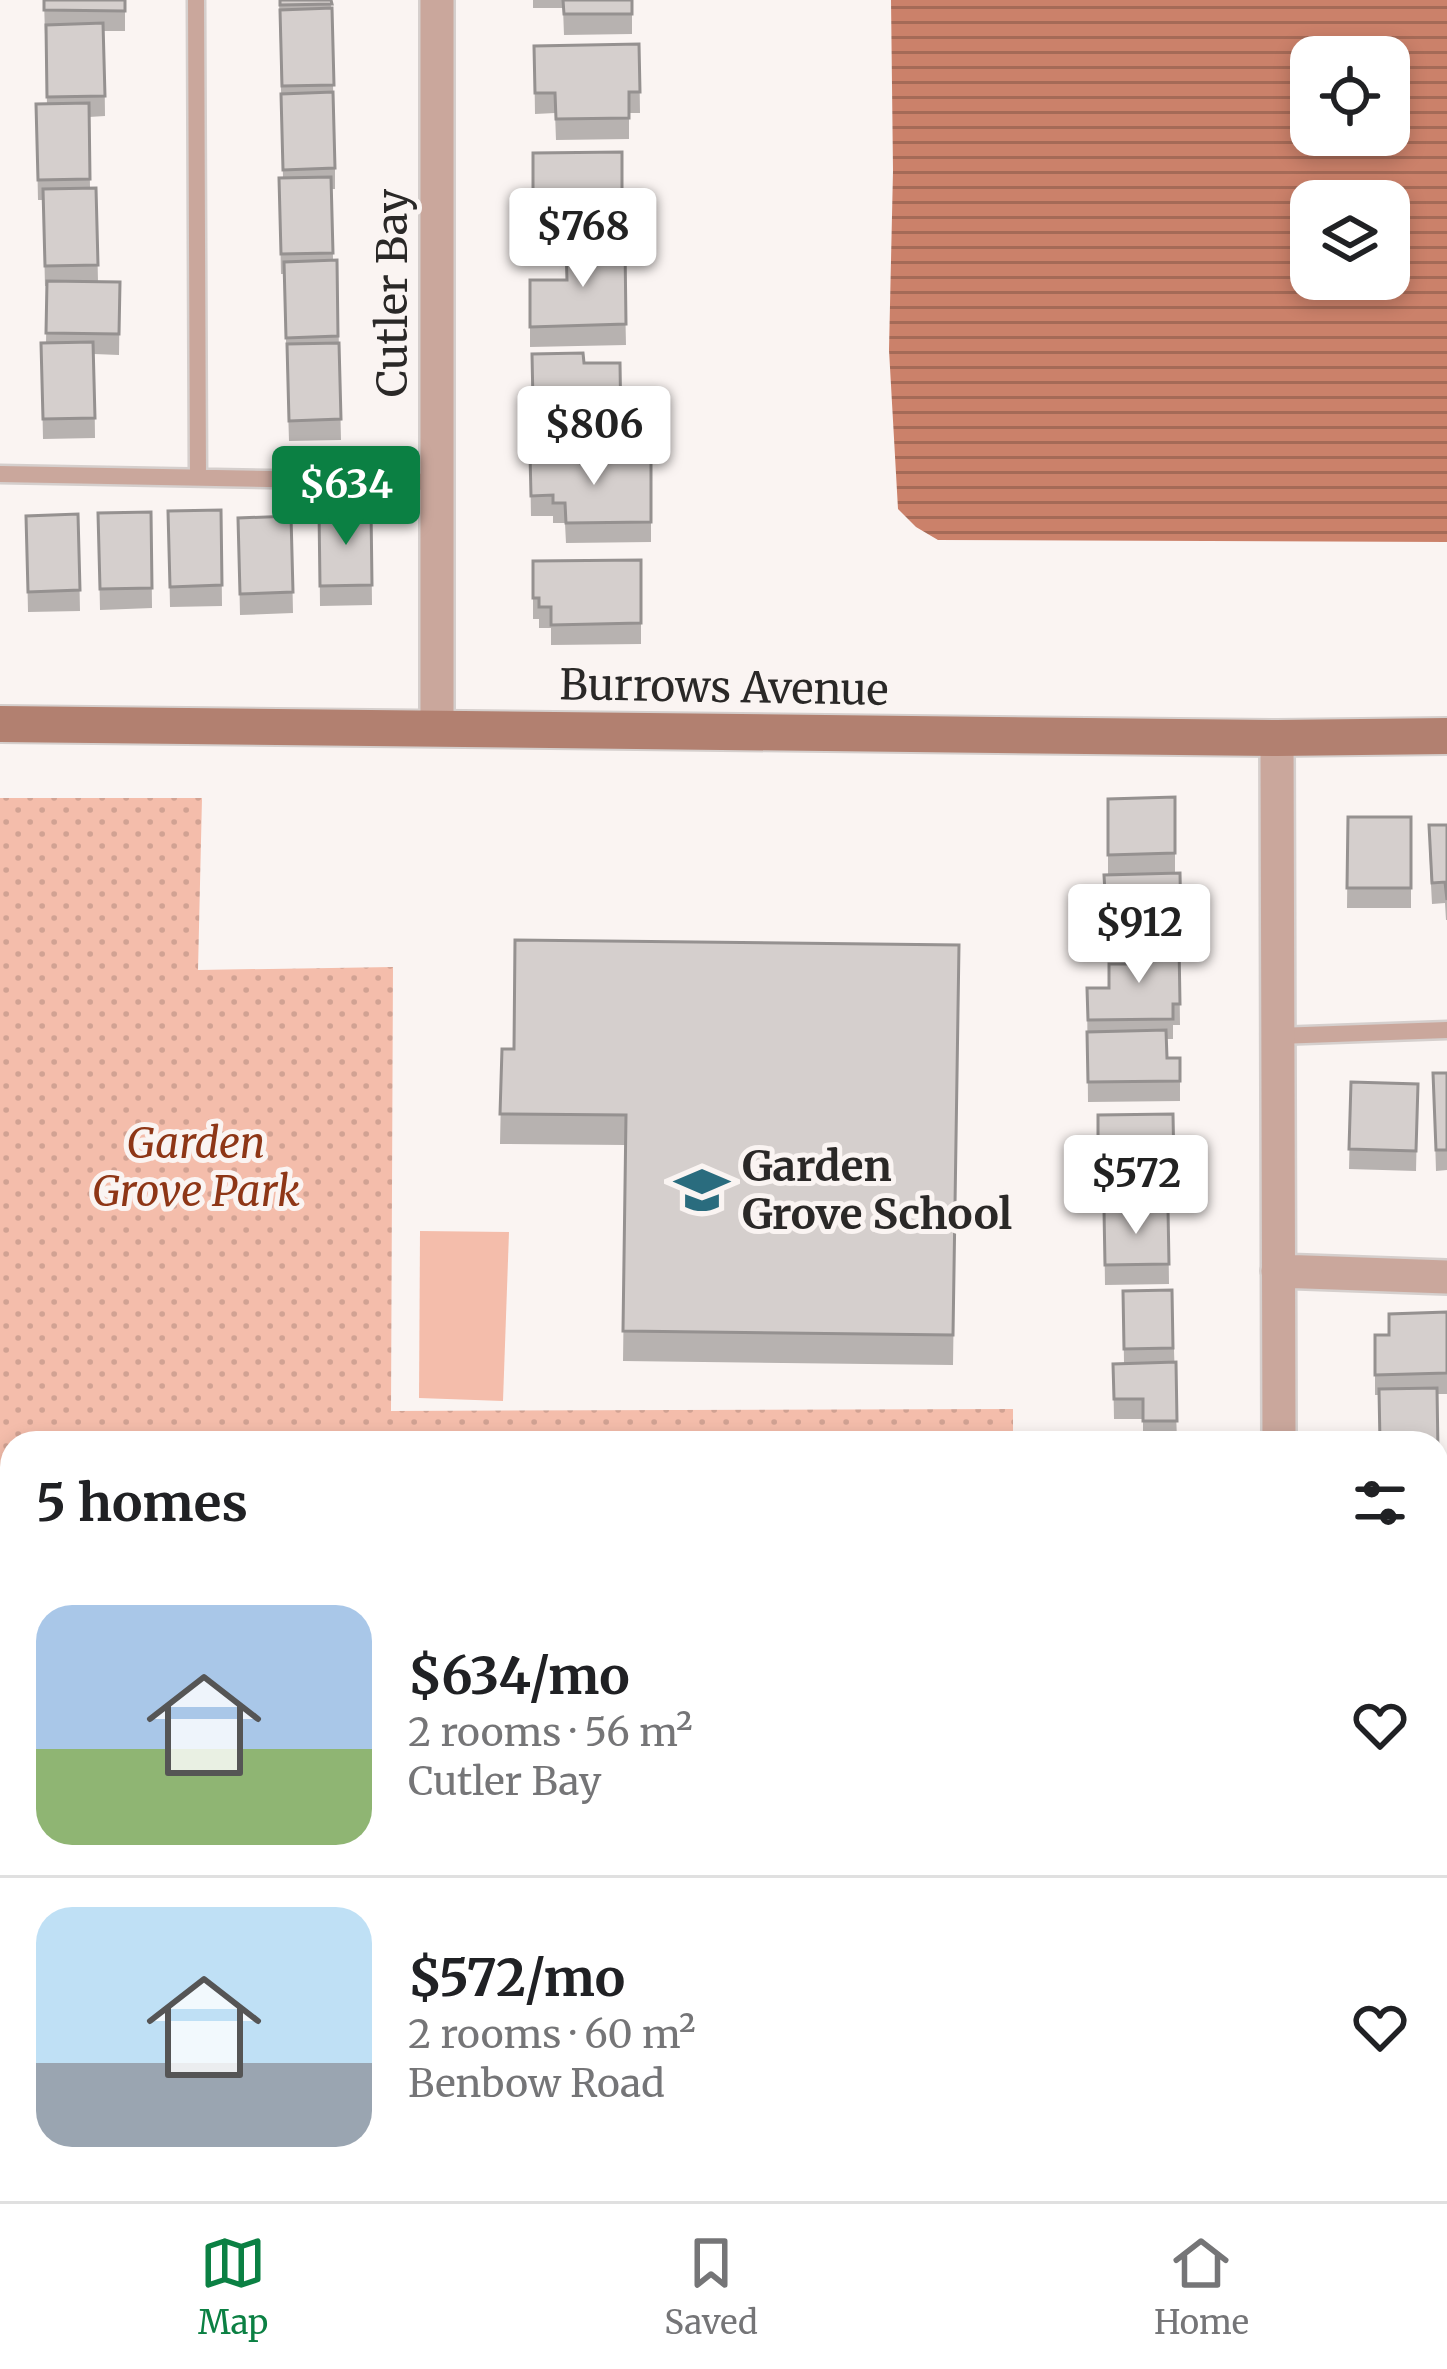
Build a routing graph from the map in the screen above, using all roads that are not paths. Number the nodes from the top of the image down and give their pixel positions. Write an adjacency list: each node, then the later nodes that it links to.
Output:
1 (196, 0): 4 (lane)
2 (437, 0): 5 (street, Cutler Bay)
3 (0, 474): 4 (lane)
4 (198, 477): 5 (lane)
5 (437, 482): 7 (street, Cutler Bay)
6 (0, 724): 7 (street, Burrows Avenue)
7 (437, 729): 9 (street, Burrows Avenue)
8 (1447, 736): 9 (street, Burrows Avenue)
9 (1277, 738): 11 (street)
10 (1447, 1030): 11 (lane)
11 (1277, 1036): 12 (street)
12 (1278, 1271): 13 (street); 14 (street)
13 (1447, 1277)
14 (1279, 1431)

